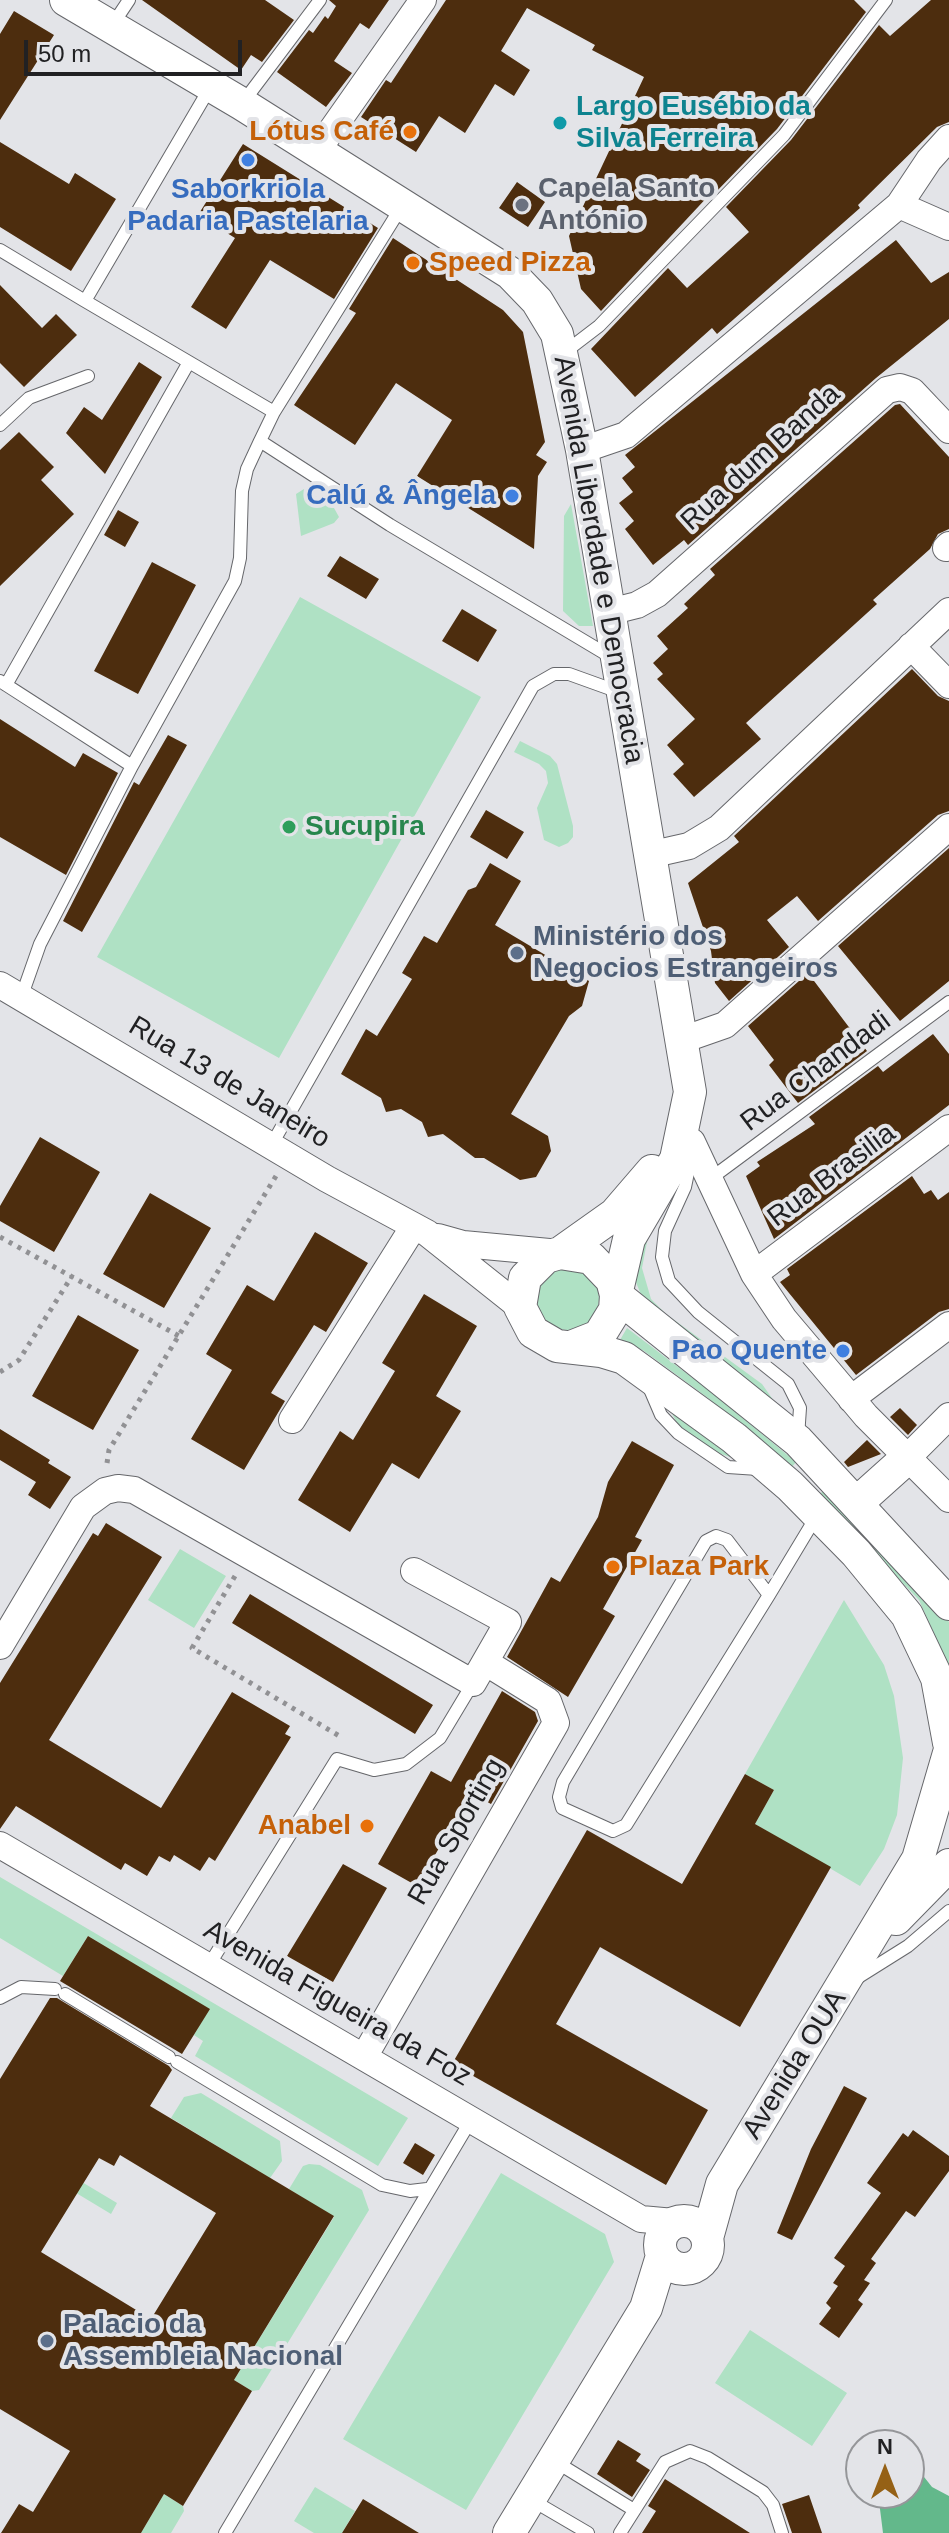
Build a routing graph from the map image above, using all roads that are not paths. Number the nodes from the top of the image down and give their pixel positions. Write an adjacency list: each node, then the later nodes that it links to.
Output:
1 (66, 0): 5 (street, Avenida Liberdade e Democracia)
2 (320, 0): 7 (lane)
3 (423, 0): 9 (street)
4 (886, 0): 15 (lane)
5 (120, 13): 6 (street, Avenida Liberdade e Democracia)
6 (211, 86): 7 (street, Avenida Liberdade e Democracia); 14 (lane)
7 (242, 104): 9 (street, Avenida Liberdade e Democracia)
8 (949, 138): 11 (street)
9 (317, 151): 10 (street, Avenida Liberdade e Democracia)
10 (404, 204): 15 (street, Avenida Liberdade e Democracia); 18 (lane)
11 (899, 205): 12 (street); 22 (street)
12 (949, 227)
13 (0, 250): 14 (lane)
14 (85, 301): 16 (lane)
15 (563, 354): 22 (street, Avenida Liberdade e Democracia)
16 (189, 362): 18 (lane); 27 (lane)
17 (88, 376): 19 (lane)
18 (274, 412): 21 (lane)
19 (0, 425)
20 (949, 430): 24 (street, Rua dum Banda)
21 (260, 441): 26 (lane); 30 (lane)
22 (582, 450): 24 (street, Avenida Liberdade e Democracia)
23 (949, 611): 25 (street)
24 (609, 612): 26 (street, Avenida Liberdade e Democracia)
25 (911, 646): 28 (street); 32 (street)
26 (617, 661): 29 (street, Avenida Liberdade e Democracia)
27 (3, 683): 30 (lane)
28 (949, 685)
29 (624, 694): 32 (street, Avenida Liberdade e Democracia); 39 (lane)
30 (132, 766): 33 (lane)
31 (949, 827): 35 (street)
32 (649, 855): 35 (street, Avenida Liberdade e Democracia)
33 (11, 992): 39 (street, Rua 13 de Janeiro)
34 (949, 1002): 40 (lane, Rua Chandadi)
35 (682, 1040): 36 (street, Avenida Liberdade e Democracia)
36 (690, 1092): 38 (lane); 42 (street); 44 (street, Avenida Liberdade e Democracia)
37 (949, 1128): 43 (street, Rua Brasilia)
38 (692, 1142): 40 (street); 51 (lane)
39 (280, 1150): 41 (street, Rua 13 de Janeiro)
40 (710, 1179): 43 (street)
41 (420, 1230): 42 (street, Rua 13 de Janeiro); 45 (street, Rua 13 de Janeiro); 50 (street)
42 (560, 1253): 44 (street); 45 (street)
43 (754, 1274): 48 (street)
44 (616, 1295): 47 (street); 51 (street)
45 (520, 1307): 47 (street)
46 (949, 1325): 48 (street)
47 (571, 1347): 55 (street)
48 (851, 1399): 52 (street)
49 (949, 1416): 52 (street)
50 (292, 1420)
51 (798, 1441): 54 (street)
52 (906, 1459): 53 (street); 54 (street)
53 (949, 1499)
54 (858, 1502): 58 (street)
55 (818, 1514): 57 (lane); 61 (street)
56 (414, 1571): 60 (street)
57 (769, 1595): 57 (lane)
58 (949, 1604)
59 (0, 1646): 60 (street, Rua Sporting)
60 (479, 1672): 66 (lane); 69 (street, Rua Sporting)
61 (949, 1738): 65 (street, Avenida OUA)
62 (0, 1845): 66 (street, Avenida Figueira da Foz)
63 (949, 1865): 65 (street, Avenida OUA)
64 (949, 1911): 67 (lane)
65 (868, 1947): 67 (street, Avenida OUA)
66 (209, 1965): 69 (street, Avenida Figueira da Foz)
67 (844, 1985): 72 (street, Avenida OUA)
68 (0, 1998): 71 (lane)
69 (364, 2057): 70 (street, Avenida Figueira da Foz)
70 (471, 2120): 71 (lane); 72 (street, Avenida Figueira da Foz)
71 (427, 2189): 76 (lane)
72 (679, 2242): 73 (street, Avenida OUA)
73 (553, 2460): 74 (street, Avenida OUA); 75 (lane)
74 (530, 2499): 77 (street, Avenida OUA); 78 (lane)
75 (634, 2510): 79 (lane); 80 (lane)
76 (225, 2533)
77 (509, 2533)
78 (588, 2533)
79 (620, 2533)
80 (782, 2533)

